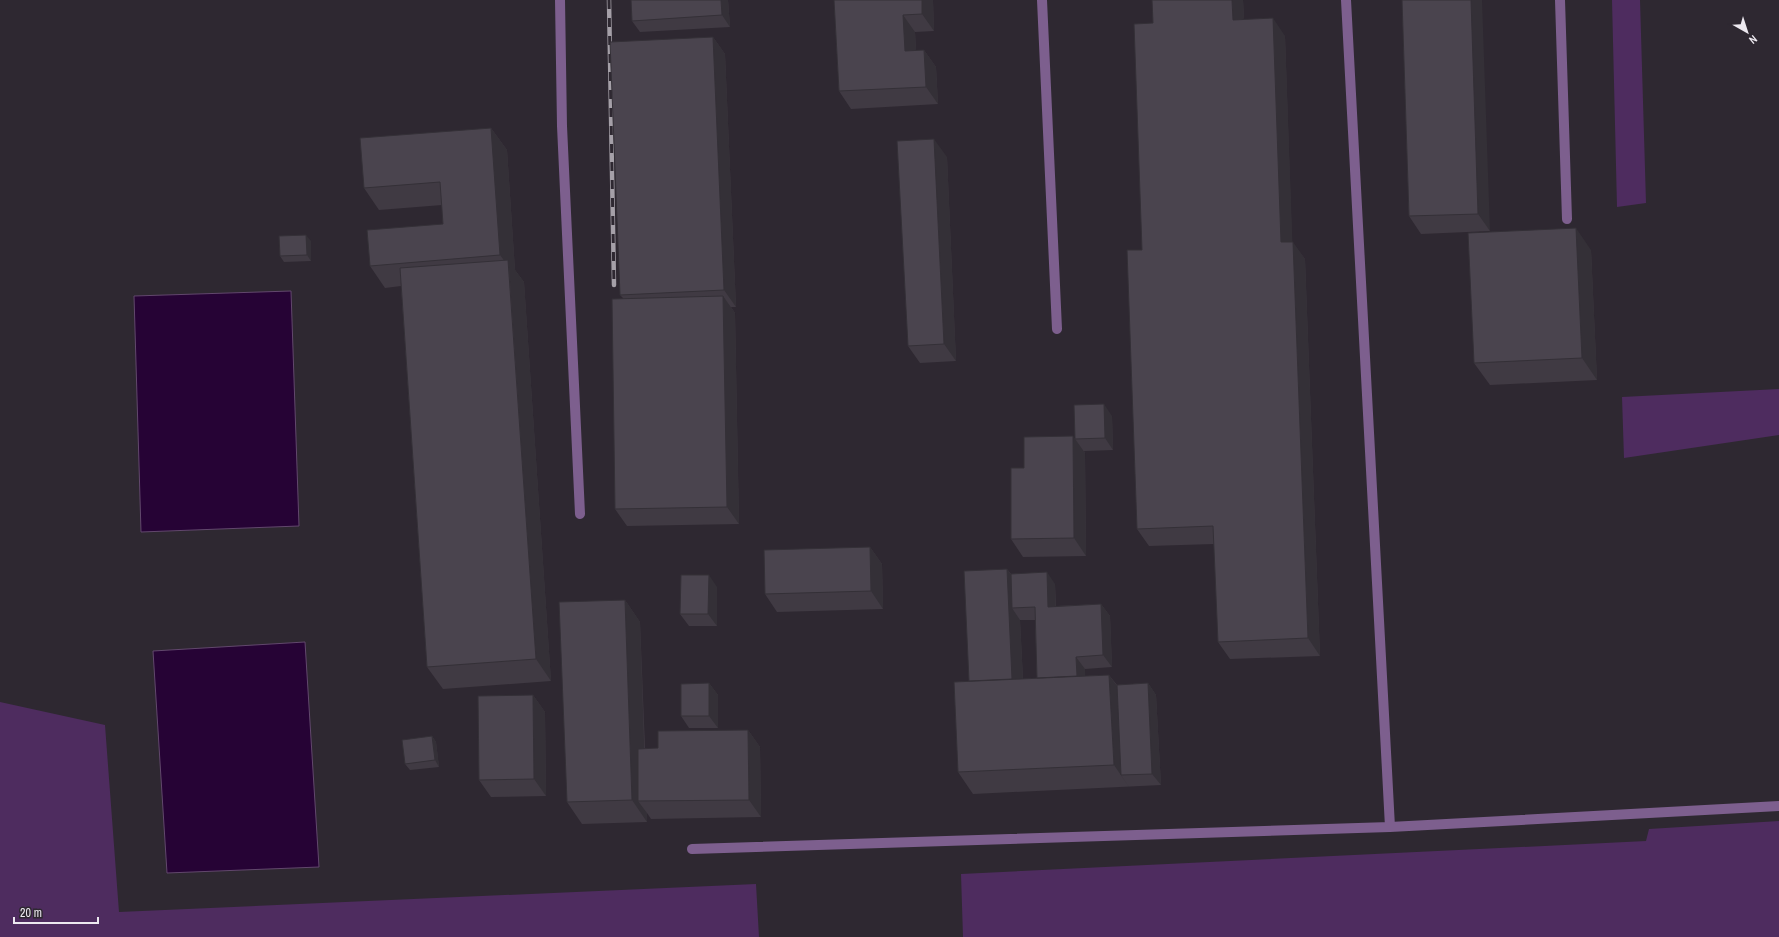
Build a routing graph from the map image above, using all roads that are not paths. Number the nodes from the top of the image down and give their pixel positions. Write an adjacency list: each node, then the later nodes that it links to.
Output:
1 (560, 0): 7 (lane)
2 (1042, 0): 6 (lane)
3 (1346, 0): 9 (lane)
4 (1560, 0): 5 (lane)
5 (1567, 219)
6 (1057, 329)
7 (580, 514)
8 (1779, 806): 9 (lane)
9 (1390, 828): 10 (lane)
10 (692, 849)

